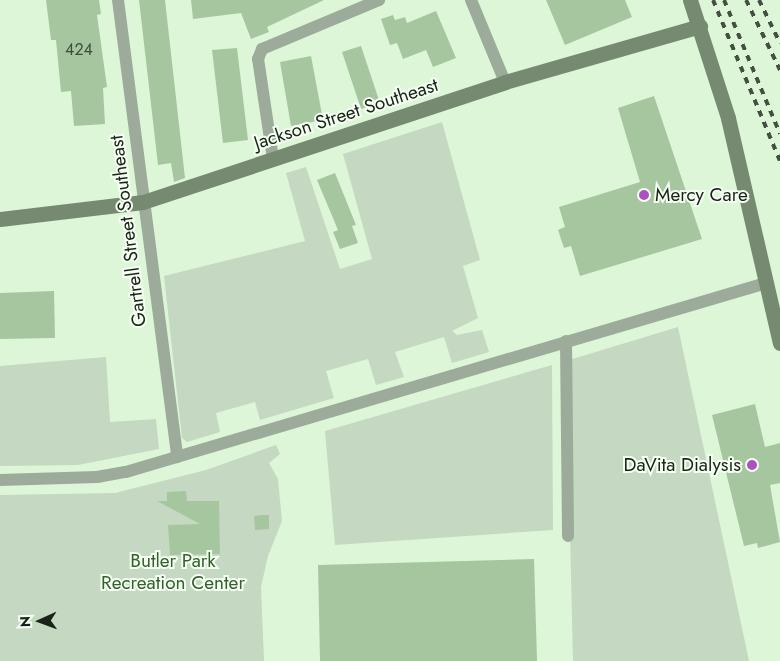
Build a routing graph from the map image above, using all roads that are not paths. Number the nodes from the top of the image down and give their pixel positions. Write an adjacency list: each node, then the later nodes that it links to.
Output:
1 (118, 0): 8 (street, Gartrell Street Southeast)
2 (379, 0): 7 (street)
3 (471, 0): 6 (street)
4 (690, 0): 5 (street)
5 (700, 26): 6 (street, Jackson Street Southeast); 10 (street)
6 (505, 82): 7 (street, Jackson Street Southeast)
7 (273, 159): 8 (street, Jackson Street Southeast)
8 (144, 202): 9 (street, Jackson Street Southeast); 13 (street, Gartrell Street Southeast)
9 (0, 219)
10 (766, 283): 11 (street); 12 (street)
11 (566, 341): 13 (street); 15 (street)
12 (780, 342)
13 (177, 457): 14 (street)
14 (0, 480)
15 (568, 536)

